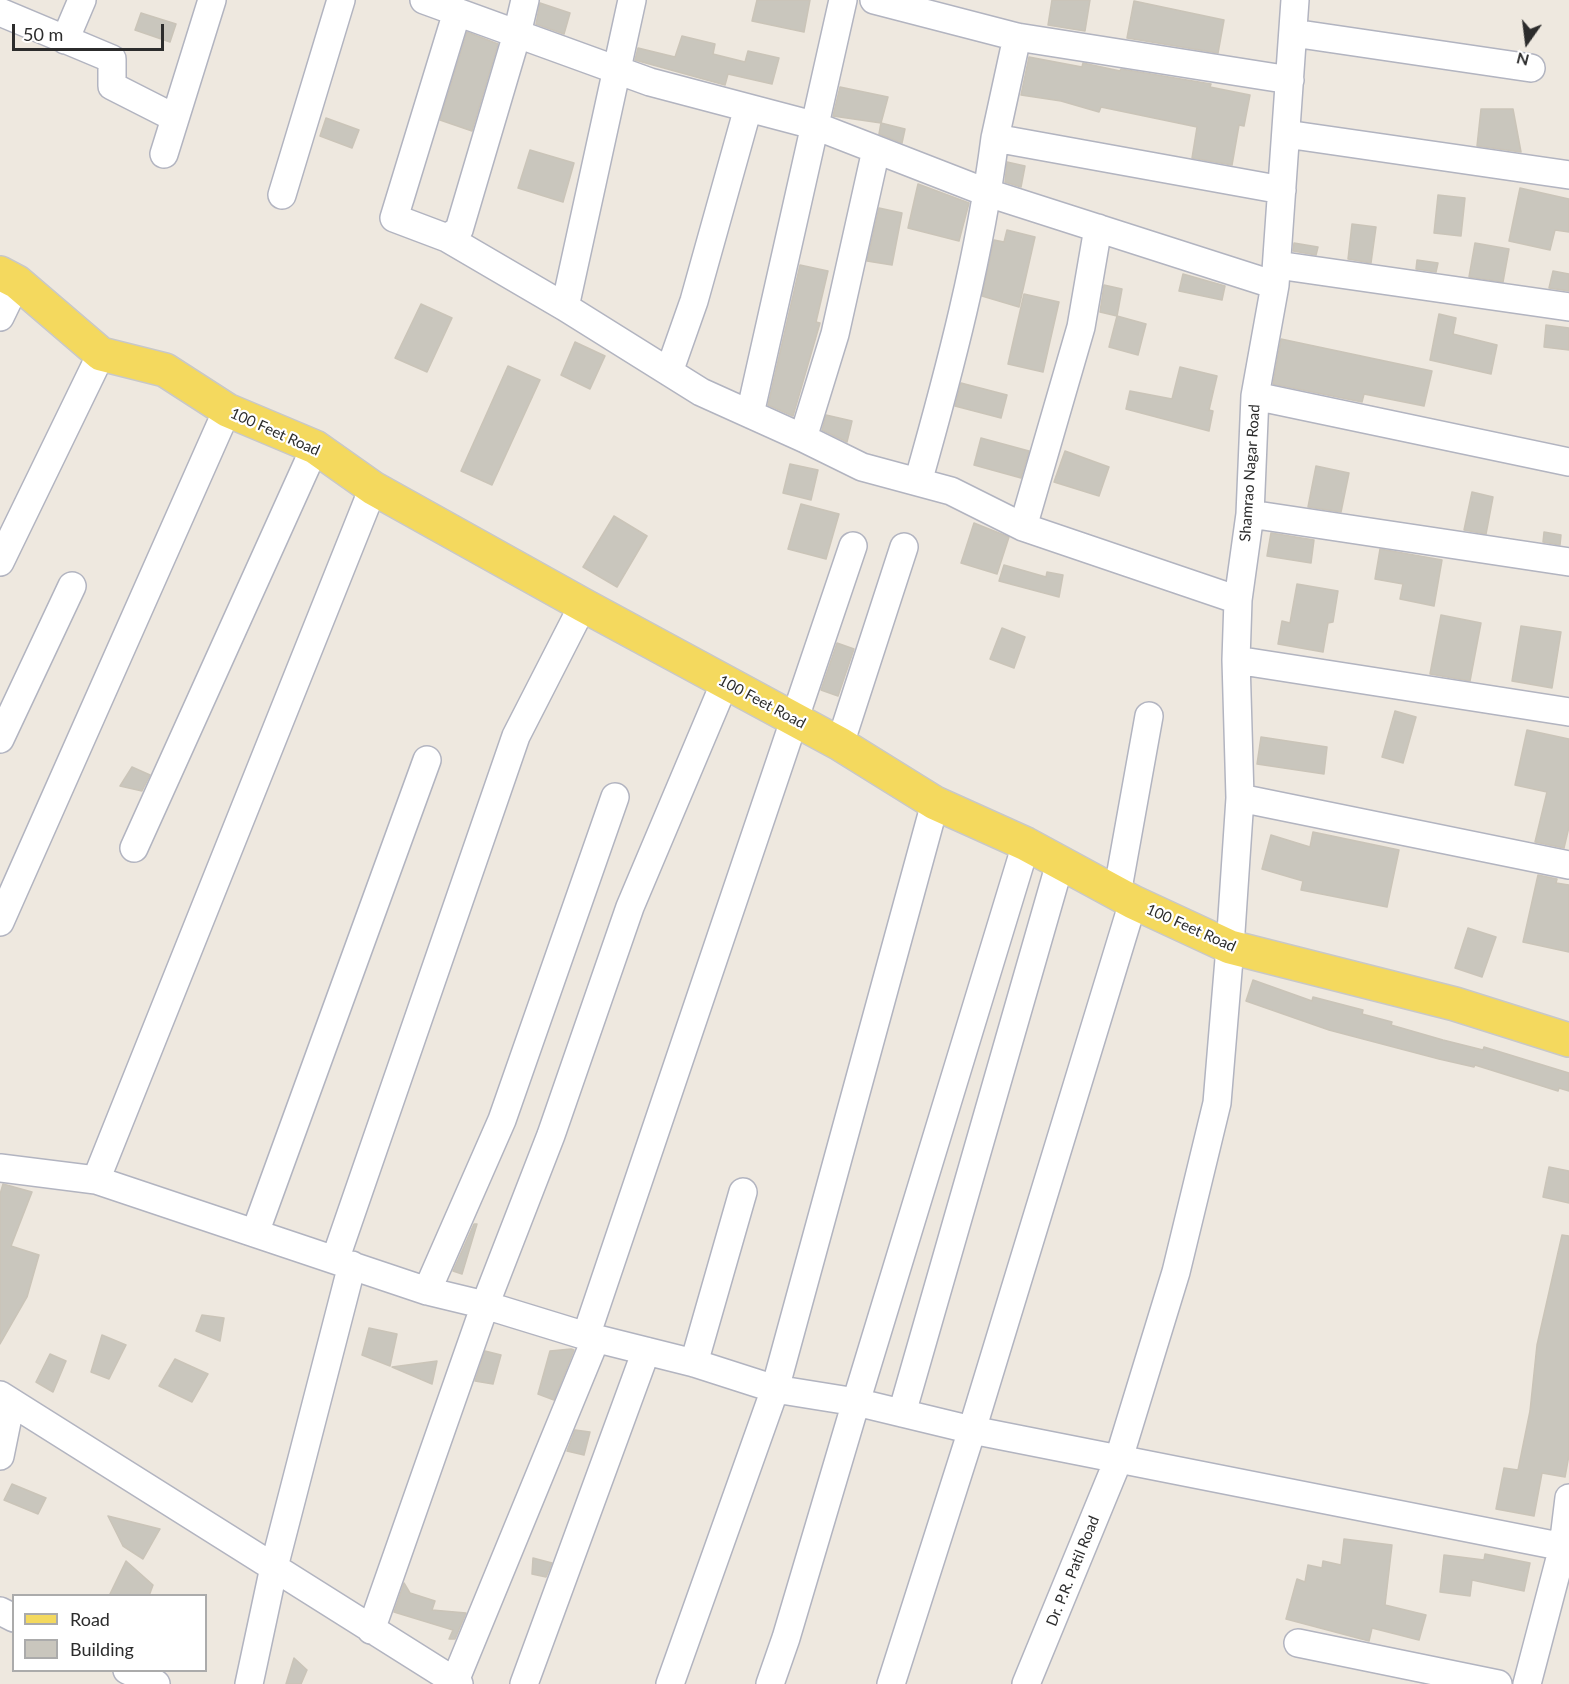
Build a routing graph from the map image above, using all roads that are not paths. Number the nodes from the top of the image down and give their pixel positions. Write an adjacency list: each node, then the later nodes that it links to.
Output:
1 (82, 0): 15 (street)
2 (212, 0): 20 (street)
3 (341, 0): 29 (street)
4 (424, 0): 11 (street)
5 (525, 0): 13 (street)
6 (632, 0): 17 (street)
7 (843, 0): 21 (street)
8 (874, 0): 14 (street)
9 (1295, 0): 12 (street, Shamrao Nagar Road)
10 (0, 12): 15 (street)
11 (457, 12): 13 (street); 31 (street)
12 (1293, 33): 16 (street); 18 (street, Shamrao Nagar Road)
13 (517, 34): 17 (street); 31 (street)
14 (1017, 37): 18 (street); 23 (street)
15 (65, 40): 20 (street)
16 (1531, 68)
17 (617, 70): 19 (street); 34 (street)
18 (1290, 80): 22 (street, Shamrao Nagar Road)
19 (748, 108): 21 (street); 38 (street)
20 (175, 118): 25 (street)
21 (813, 125): 24 (street); 41 (street)
22 (1286, 134): 26 (street); 27 (street, Shamrao Nagar Road)
23 (995, 138): 27 (street); 28 (street)
24 (876, 150): 28 (street); 42 (street)
25 (165, 154)
26 (1569, 175)
27 (1282, 190): 32 (street, Shamrao Nagar Road)
28 (988, 193): 30 (street); 45 (street)
29 (282, 195)
30 (1098, 228): 32 (street); 48 (street)
31 (447, 238): 34 (street)
32 (1276, 275): 35 (street); 39 (street, Shamrao Nagar Road)
33 (9, 277): 36 (street); 37 (main road, 100 Feet Road)
34 (565, 307): 38 (street)
35 (1569, 307)
36 (0, 317)
37 (101, 354): 40 (main road, 100 Feet Road); 51 (street)
38 (669, 372): 41 (street)
39 (1255, 396): 44 (street); 47 (street, Shamrao Nagar Road)
40 (227, 410): 43 (main road, 100 Feet Road); 72 (street)
41 (750, 414): 42 (street)
42 (803, 438): 45 (street)
43 (315, 447): 46 (main road, 100 Feet Road); 68 (street)
44 (1569, 462)
45 (918, 482): 48 (street)
46 (373, 488): 55 (main road, 100 Feet Road); 76 (street)
47 (1250, 514): 52 (street); 54 (street, Shamrao Nagar Road)
48 (1023, 527): 54 (street)
49 (853, 546): 60 (street)
50 (904, 547): 62 (street)
51 (0, 562)
52 (1569, 562)
53 (72, 586): 61 (street)
54 (1238, 600): 56 (street, Shamrao Nagar Road)
55 (583, 605): 57 (main road, 100 Feet Road); 79 (street)
56 (1236, 660): 58 (street); 65 (street, Shamrao Nagar Road)
57 (725, 682): 60 (main road, 100 Feet Road); 81 (street)
58 (1569, 712)
59 (1149, 716): 71 (street)
60 (796, 720): 62 (main road, 100 Feet Road); 82 (street)
61 (0, 739)
62 (840, 744): 66 (main road, 100 Feet Road)
63 (427, 760): 78 (street)
64 (615, 797): 80 (street)
65 (1239, 798): 70 (street); 73 (street, Shamrao Nagar Road)
66 (935, 803): 67 (main road, 100 Feet Road); 85 (street)
67 (1026, 844): 69 (main road, 100 Feet Road); 87 (street)
68 (134, 848)
69 (1060, 863): 71 (main road, 100 Feet Road); 88 (street)
70 (1569, 865)
71 (1125, 898): 73 (main road, 100 Feet Road); 89 (street)
72 (0, 922)
73 (1230, 947): 74 (main road, 100 Feet Road); 91 (street, Dr. P.R. Patil Road)
74 (1569, 1040)
75 (0, 1168): 76 (street)
76 (96, 1180): 78 (street)
77 (743, 1192): 84 (street)
78 (255, 1233): 79 (street)
79 (343, 1262): 80 (street); 94 (street)
80 (427, 1290): 81 (street)
81 (485, 1305): 82 (street); 95 (street)
82 (591, 1337): 83 (street); 98 (street)
83 (646, 1351): 84 (street); 101 (street)
84 (694, 1363): 85 (street)
85 (775, 1389): 87 (street); 102 (street)
86 (5, 1399): 90 (street); 94 (street)
87 (856, 1402): 88 (street); 103 (street)
88 (902, 1413): 89 (street)
89 (972, 1430): 91 (street); 104 (street)
90 (0, 1456)
91 (1119, 1458): 93 (street); 105 (street, Dr. P.R. Patil Road)
92 (1569, 1498): 93 (street)
93 (1566, 1548): 107 (street)
94 (274, 1567): 95 (street); 100 (street)
95 (371, 1630): 98 (street)
96 (1298, 1643): 106 (street)
97 (129, 1672): 99 (street)
98 (457, 1682)
99 (156, 1684)
100 (249, 1684)
101 (524, 1684)
102 (670, 1684)
103 (770, 1684)
104 (891, 1684)
105 (1026, 1684)
106 (1498, 1684)
107 (1527, 1684)

